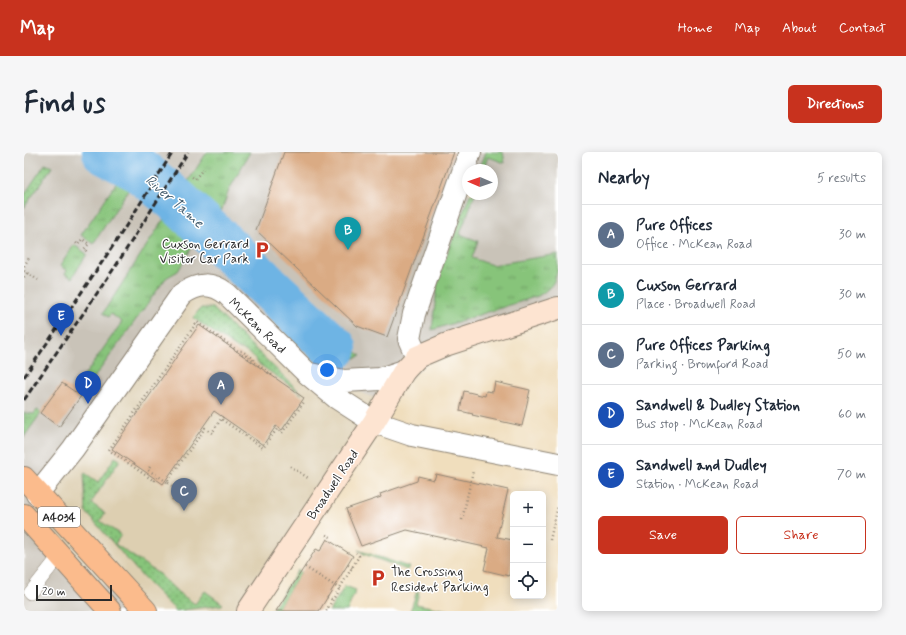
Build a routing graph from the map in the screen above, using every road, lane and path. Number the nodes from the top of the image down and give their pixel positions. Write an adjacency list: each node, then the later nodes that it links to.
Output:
1 (470, 152): 14 (street)
2 (202, 169): 3 (path)
3 (192, 176)
4 (76, 243): 5 (path)
5 (88, 252)
6 (29, 258): 7 (path)
7 (24, 266)
8 (25, 272): 9 (path); 10 (path)
9 (24, 277)
10 (38, 280)
11 (558, 308): 14 (street)
12 (242, 355): 13 (path)
13 (254, 362): 16 (path); 23 (path)
14 (411, 364): 15 (street); 18 (street, Broadwell Road)
15 (307, 373): 18 (street, McKean Road); 26 (street, McKean Road)
16 (277, 379)
17 (306, 400): 25 (path)
18 (374, 422): 19 (street, McKean Road); 43 (street, Broadwell Road)
19 (558, 464)
20 (474, 465): 30 (path)
21 (290, 466): 24 (path)
22 (150, 467): 23 (path)
23 (158, 476): 25 (path)
24 (312, 481)
25 (167, 482): 27 (path)
26 (31, 486): 33 (main road); 42 (main road, A4034)
27 (172, 500)
28 (558, 506): 31 (path)
29 (24, 514): 33 (main road, A4034)
30 (462, 520)
31 (550, 540)
32 (356, 553): 36 (path)
33 (63, 559): 38 (lane); 41 (main road, A4034)
34 (348, 565): 36 (path)
35 (304, 567): 37 (path)
36 (353, 568): 37 (path)
37 (340, 590): 40 (path)
38 (30, 593)
39 (327, 597): 40 (path)
40 (333, 600): 44 (path)
41 (110, 611)
42 (146, 611)
43 (248, 611)
44 (326, 611)

